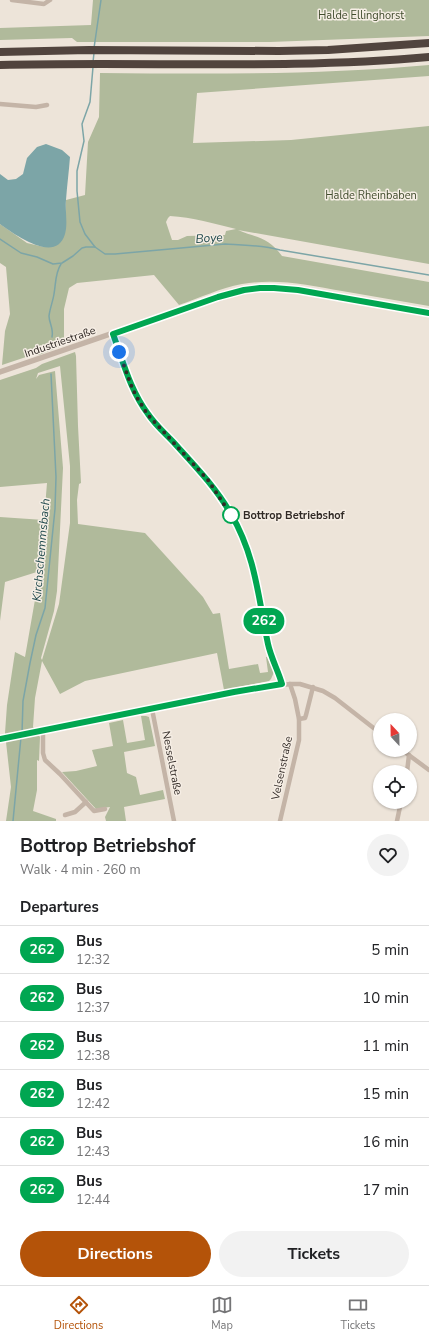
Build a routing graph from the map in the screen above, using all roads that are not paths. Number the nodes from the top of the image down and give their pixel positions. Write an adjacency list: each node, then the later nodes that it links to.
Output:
1 (12, 0): 2 (street)
2 (50, 0)
3 (429, 43): 4 (highway)
4 (0, 52)
5 (429, 57): 6 (highway)
6 (0, 65)
7 (0, 104): 8 (street)
8 (47, 105)
9 (429, 313): 10 (street, Industriestraße)
10 (113, 334): 11 (street, Industriestraße); 12 (street)
11 (0, 372)
12 (282, 684): 13 (street); 15 (street)
13 (290, 684): 14 (street); 16 (street, Velsenstraße)
14 (313, 687): 16 (street); 17 (street)
15 (152, 709): 18 (street); 26 (street, Nesselstraße)
16 (299, 719): 27 (street, Velsenstraße)
17 (373, 728)
18 (43, 730): 19 (street); 22 (street)
19 (0, 738)
20 (410, 757): 21 (street)
21 (429, 770)
22 (86, 802): 23 (street); 25 (street)
23 (105, 809)
24 (400, 809): 28 (street)
25 (65, 815)
26 (174, 821)
27 (280, 821)
28 (397, 821)

